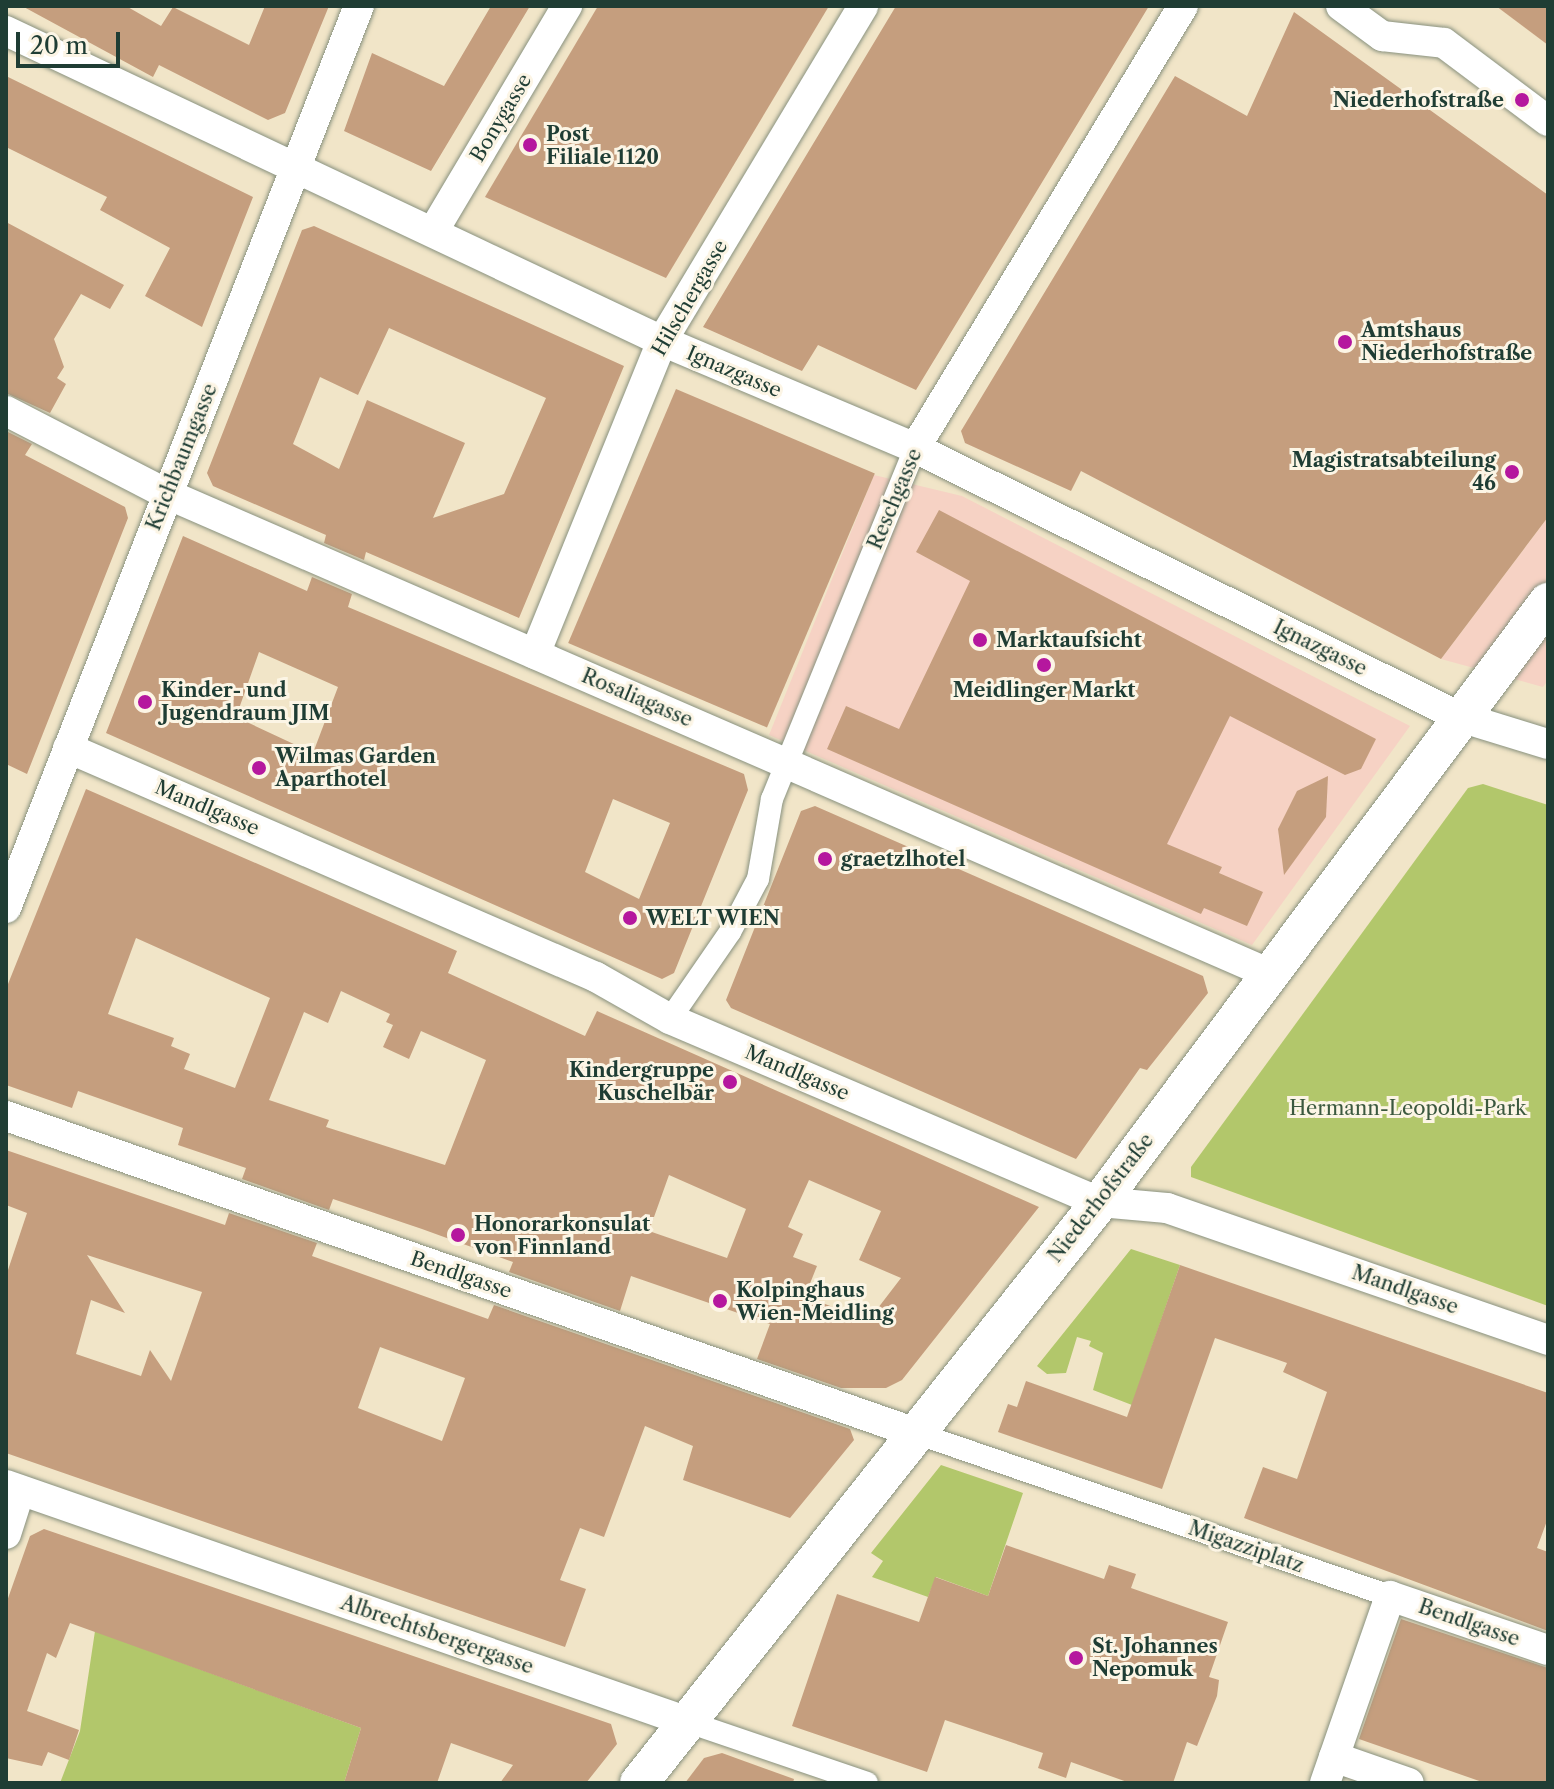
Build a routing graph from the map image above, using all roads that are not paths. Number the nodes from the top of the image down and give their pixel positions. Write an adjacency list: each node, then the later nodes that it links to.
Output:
1 (359, 6): 8 (street, Krichbaumgasse)
2 (567, 6): 9 (street, Bonygasse)
3 (863, 6): 10 (street, Hilschergasse)
4 (1183, 6): 12 (street, Reschgasse)
5 (1341, 6): 7 (street)
6 (6, 31): 8 (street, Ignazgasse)
7 (1548, 121)
8 (296, 172): 9 (street, Ignazgasse); 13 (street, Krichbaumgasse)
9 (434, 230): 10 (street, Ignazgasse)
10 (662, 341): 12 (street, Ignazgasse); 15 (street, Hilschergasse)
11 (6, 411): 13 (street, Rosaliagasse)
12 (915, 448): 16 (street, Ignazgasse); 19 (street, Reschgasse)
13 (167, 494): 15 (street, Rosaliagasse); 18 (street, Krichbaumgasse)
14 (1548, 602): 16 (street, Niederhofstraße)
15 (535, 654): 19 (street, Rosaliagasse)
16 (1460, 717): 17 (street, Ignazgasse); 21 (street, Niederhofstraße)
17 (1548, 744)
18 (68, 748): 20 (street, Krichbaumgasse); 22 (street, Mandlgasse)
19 (787, 763): 21 (street, Rosaliagasse); 22 (street, Reschgasse)
20 (6, 908)
21 (1272, 975): 24 (street, Niederhofstraße)
22 (670, 1019): 24 (street, Mandlgasse)
23 (6, 1116): 26 (street, Bendlgasse)
24 (1100, 1202): 25 (street, Mandlgasse); 26 (street, Niederhofstraße)
25 (1548, 1340)
26 (916, 1433): 29 (street, Migazziplatz); 31 (street, Niederhofstraße)
27 (13, 1488): 28 (street); 31 (street, Albrechtsbergergasse)
28 (6, 1534)
29 (1390, 1596): 30 (street, Bendlgasse); 32 (street)
30 (1548, 1650)
31 (688, 1722): 33 (street, Niederhofstraße); 34 (street, Albrechtsbergergasse)
32 (1330, 1770): 35 (street)
33 (639, 1783)
34 (867, 1783)
35 (1409, 1783)

